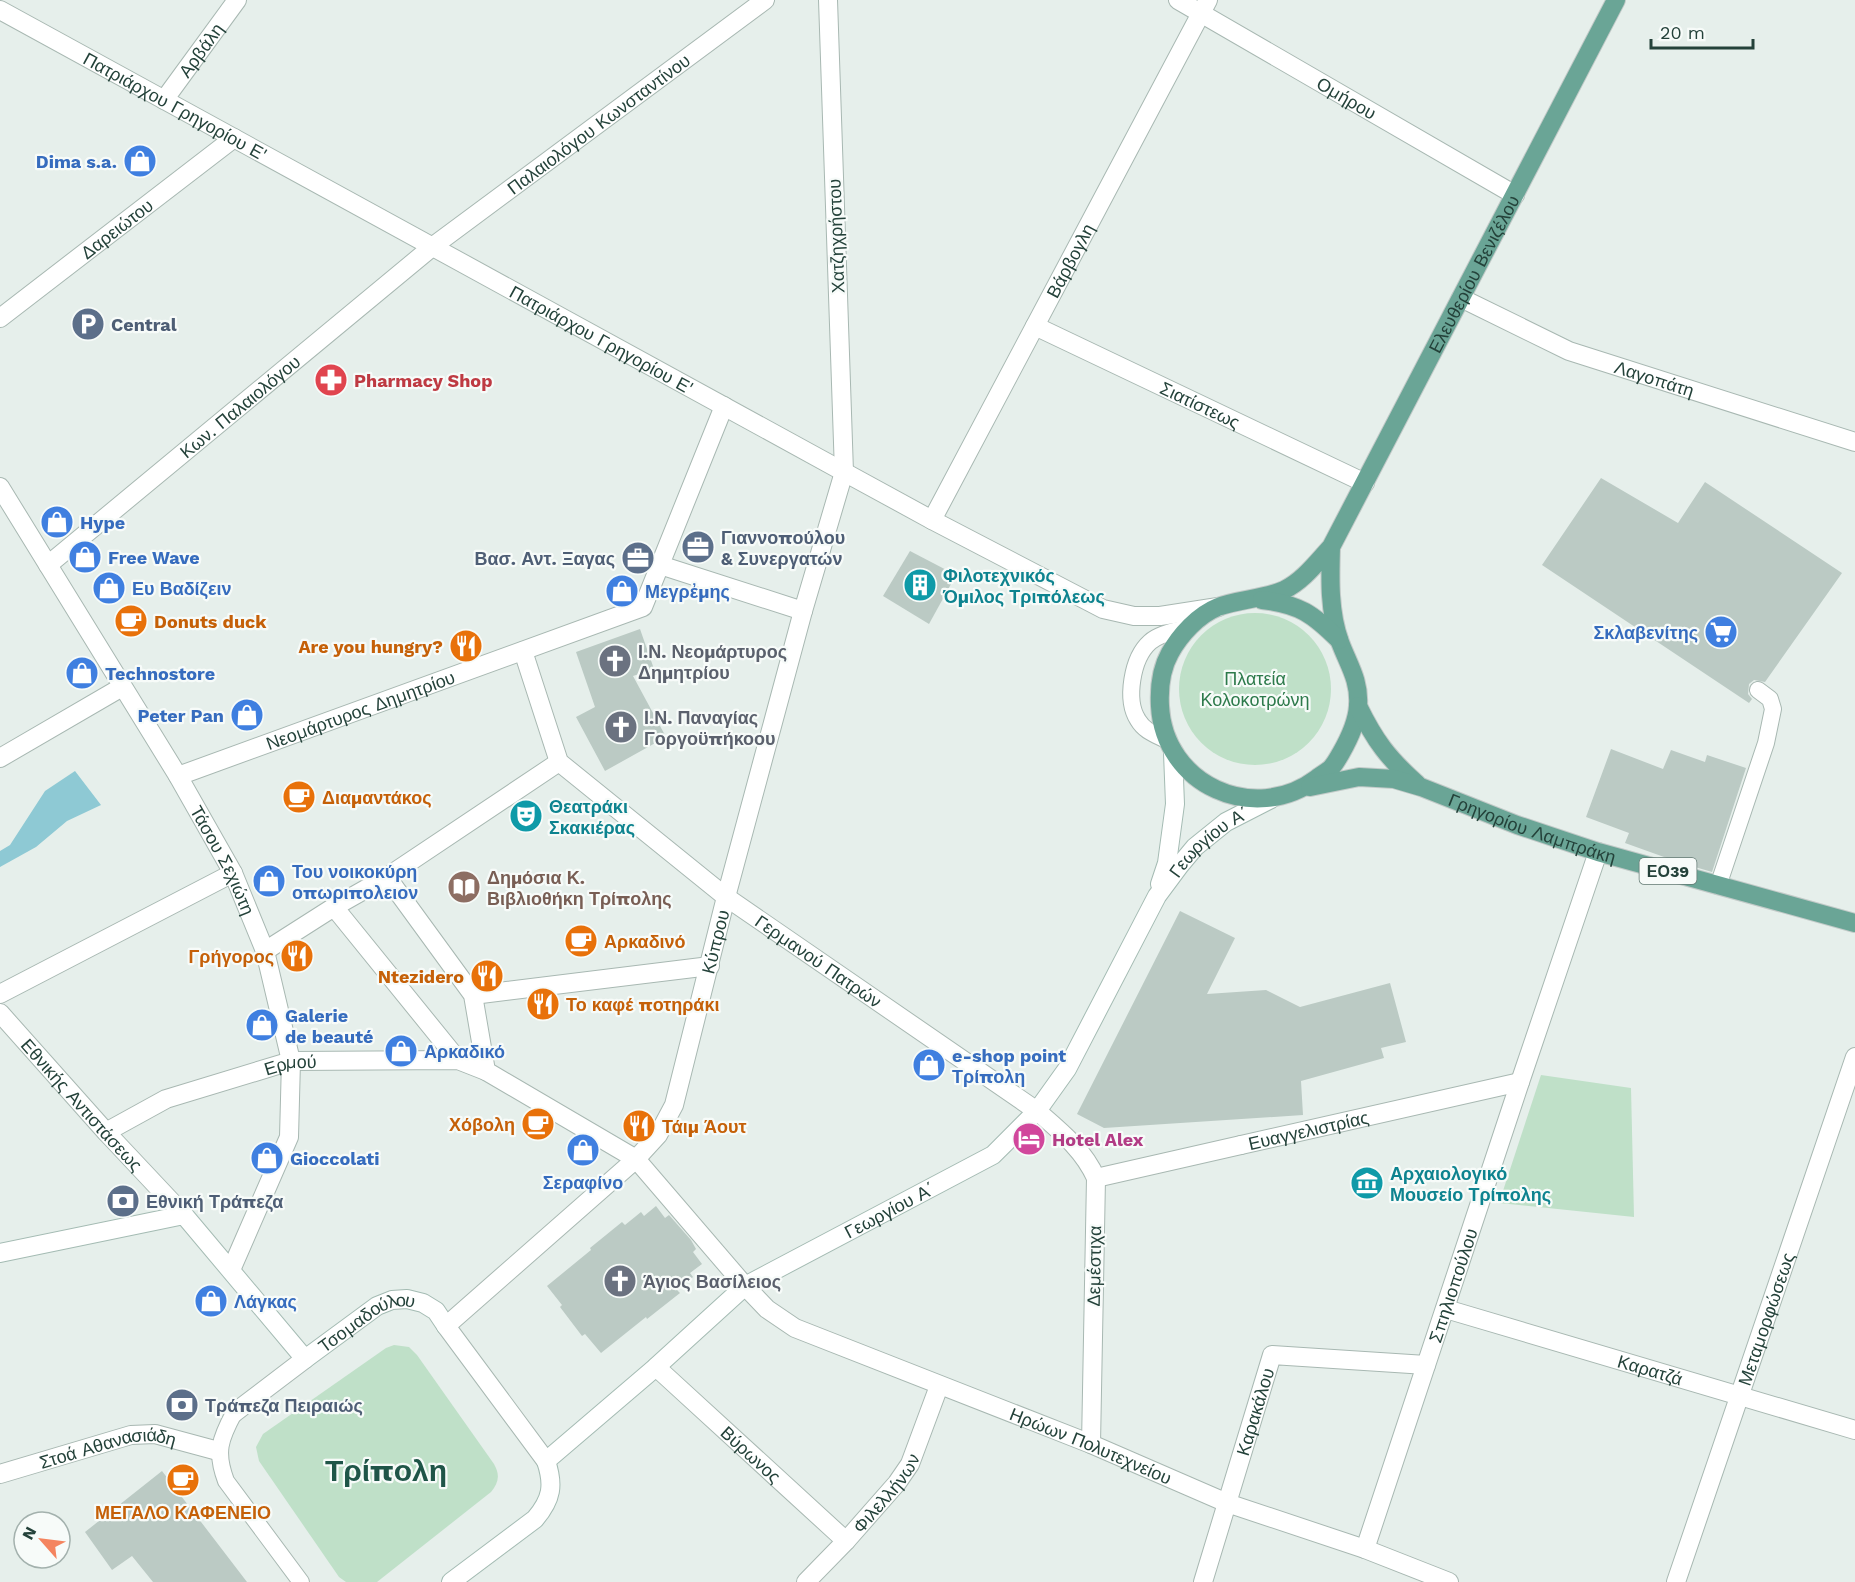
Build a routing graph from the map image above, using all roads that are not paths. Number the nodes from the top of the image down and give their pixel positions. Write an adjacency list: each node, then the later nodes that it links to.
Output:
1 (237, 0): 8 (street, Αρβάλη)
2 (765, 0): 11 (street, Παλαιολόγου Κωνσταντίνου)
3 (828, 0): 17 (street, Χατζηχρήστου)
4 (1178, 0): 6 (street, Ομήρου)
5 (1616, 0): 10 (main road, Ελευθερίου Βενιζέλου)
6 (1205, 7): 10 (street, Ομήρου); 14 (street, Βάρβογλη)
7 (0, 10): 8 (street, Πατριάρχου Γρηγορίου Ε')
8 (164, 100): 9 (street, Πατριάρχου Γρηγορίου Ε')
9 (234, 138): 11 (street, Πατριάρχου Γρηγορίου Ε'); 13 (street, Δαρειώτου)
10 (1515, 195): 12 (main road, Ελευθερίου Βενιζέλου)
11 (432, 247): 15 (street, Πατριάρχου Γρηγορίου Ε'); 22 (street, Κων. Παλαιολόγου)
12 (1461, 298): 16 (street, Λαγοπάτη); 18 (main road, Ελευθερίου Βενιζέλου)
13 (0, 318)
14 (1035, 326): 18 (street, Σιατίστεως); 20 (street, Βάρβογλη)
15 (724, 406): 17 (street, Πατριάρχου Γρηγορίου Ε'); 23 (street, Νεομάρτυρος Δημητρίου)
16 (1855, 442)
17 (844, 472): 20 (street, Πατριάρχου Γρηγορίου Ε'); 26 (street, Κύπρου)
18 (1365, 483): 21 (main road, Ελευθερίου Βενιζέλου)
19 (0, 488): 22 (street, Τάσου Σεχιώτη)
20 (932, 520): 25 (street, Πατριάρχου Γρηγορίου Ε')
21 (1331, 547): 24 (main road); 28 (main road)
22 (48, 565): 30 (street, Τάσου Σεχιώτη)
23 (660, 565): 26 (street); 29 (street, Νεομάρτυρος Δημητρίου)
24 (1251, 599): 25 (main road); 28 (main road)
25 (1218, 608): 27 (main road)
26 (803, 612): 45 (street, Κύπρου)
27 (1189, 627): 33 (main road); 33 (lane)
28 (1340, 641): 32 (main road)
29 (523, 651): 35 (street); 36 (street, Νεομάρτυρος Δημητρίου)
30 (122, 687): 34 (street); 36 (street, Τάσου Σεχιώτη)
31 (1758, 690): 43 (lane)
32 (1358, 706): 37 (main road, Γρηγορίου Λαμπράκη / ΕΟ39); 38 (main road)
33 (1171, 747): 39 (main road); 44 (street, Γεωργίου Α΄)
34 (0, 758)
35 (559, 762): 42 (street); 45 (street, Γερμανού Πατρών)
36 (178, 776): 41 (street, Τάσου Σεχιώτη)
37 (1421, 787): 38 (main road, Γρηγορίου Λαμπράκη / ΕΟ39); 40 (main road, Γρηγορίου Λαμπράκη / ΕΟ39)
38 (1303, 788): 39 (main road)
39 (1271, 799): 44 (street, Γεωργίου Α΄)
40 (1598, 852): 43 (main road, Γρηγορίου Λαμπράκη / ΕΟ39); 57 (street, Σπηλιοπούλου)
41 (232, 873): 48 (street, Τάσου Σεχιώτη); 50 (street)
42 (387, 877): 46 (street); 51 (street)
43 (1718, 885): 47 (main road, Γρηγορίου Λαμπράκη / ΕΟ39)
44 (1157, 896): 58 (street, Γεωργίου Α΄)
45 (726, 897): 49 (street, Κύπρου); 58 (street, Γερμανού Πατρών)
46 (334, 907): 48 (street); 54 (street)
47 (1855, 923)
48 (265, 951): 55 (street, Τάσου Σεχιώτη)
49 (710, 966): 51 (street); 60 (street, Κύπρου)
50 (0, 994)
51 (473, 995): 56 (street)
52 (0, 1013): 59 (street, Εθνικής Αντιστάσεως)
53 (1855, 1057): 72 (street, Μεταμορφώσεως)
54 (458, 1060): 55 (street, Ερμού); 56 (street, Ερμού)
55 (291, 1061): 59 (street, Ερμού); 64 (street, Τάσου Σεχιώτη)
56 (486, 1071): 60 (street, Ερμού)
57 (1520, 1082): 61 (street, Ευαγγελιστρίας); 66 (street, Σπηλιοπούλου)
58 (1037, 1111): 61 (street); 65 (street, Γεωργίου Α΄)
59 (106, 1132): 62 (street, Εθνικής Αντιστάσεως)
60 (636, 1159): 65 (street); 67 (street, Κύπρου)
61 (1096, 1178): 75 (street, Δεμέστιχα)
62 (184, 1215): 63 (street); 64 (street, Εθνικής Αντιστάσεως)
63 (0, 1253)
64 (231, 1270): 68 (street, Εθνικής Αντιστάσεως)
65 (745, 1286): 70 (street, Γεωργίου Α΄); 71 (street, Ηρώων Πολυτεχνείου)
66 (1446, 1309): 69 (street, Σπηλιοπούλου); 72 (street, Καρατζά)
67 (446, 1326): 68 (street, Τσομαδούλου); 77 (street, Τσομαδούλου)
68 (305, 1359): 73 (street, Τσομαδούλου)
69 (1426, 1365): 79 (street, Καρακάλου); 81 (street, Σπηλιοπούλου)
70 (656, 1367): 77 (street, Γεωργίου Α΄); 80 (street, Βύρωνος)
71 (939, 1386): 75 (street, Ηρώων Πολυτεχνείου); 80 (street, Φιλελλήνων)
72 (1741, 1395): 74 (street, Καρατζά); 87 (street, Μεταμορφώσεως)
73 (234, 1413): 76 (lane, Τσομαδούλου)
74 (1855, 1430)
75 (1091, 1444): 79 (street, Ηρώων Πολυτεχνείου)
76 (218, 1450): 78 (street, Στοά Αθανασιάδη); 82 (lane)
77 (546, 1461): 83 (street, Τσομαδούλου)
78 (0, 1474)
79 (1227, 1503): 81 (street, Ηρώων Πολυτεχνείου); 85 (street, Καρακάλου)
80 (846, 1541): 84 (street, Φιλελλήνων)
81 (1365, 1549): 86 (street, Ηρώων Πολυτεχνείου)
82 (301, 1582)
83 (451, 1582)
84 (806, 1582)
85 (1203, 1582)
86 (1449, 1582)
87 (1676, 1582)

